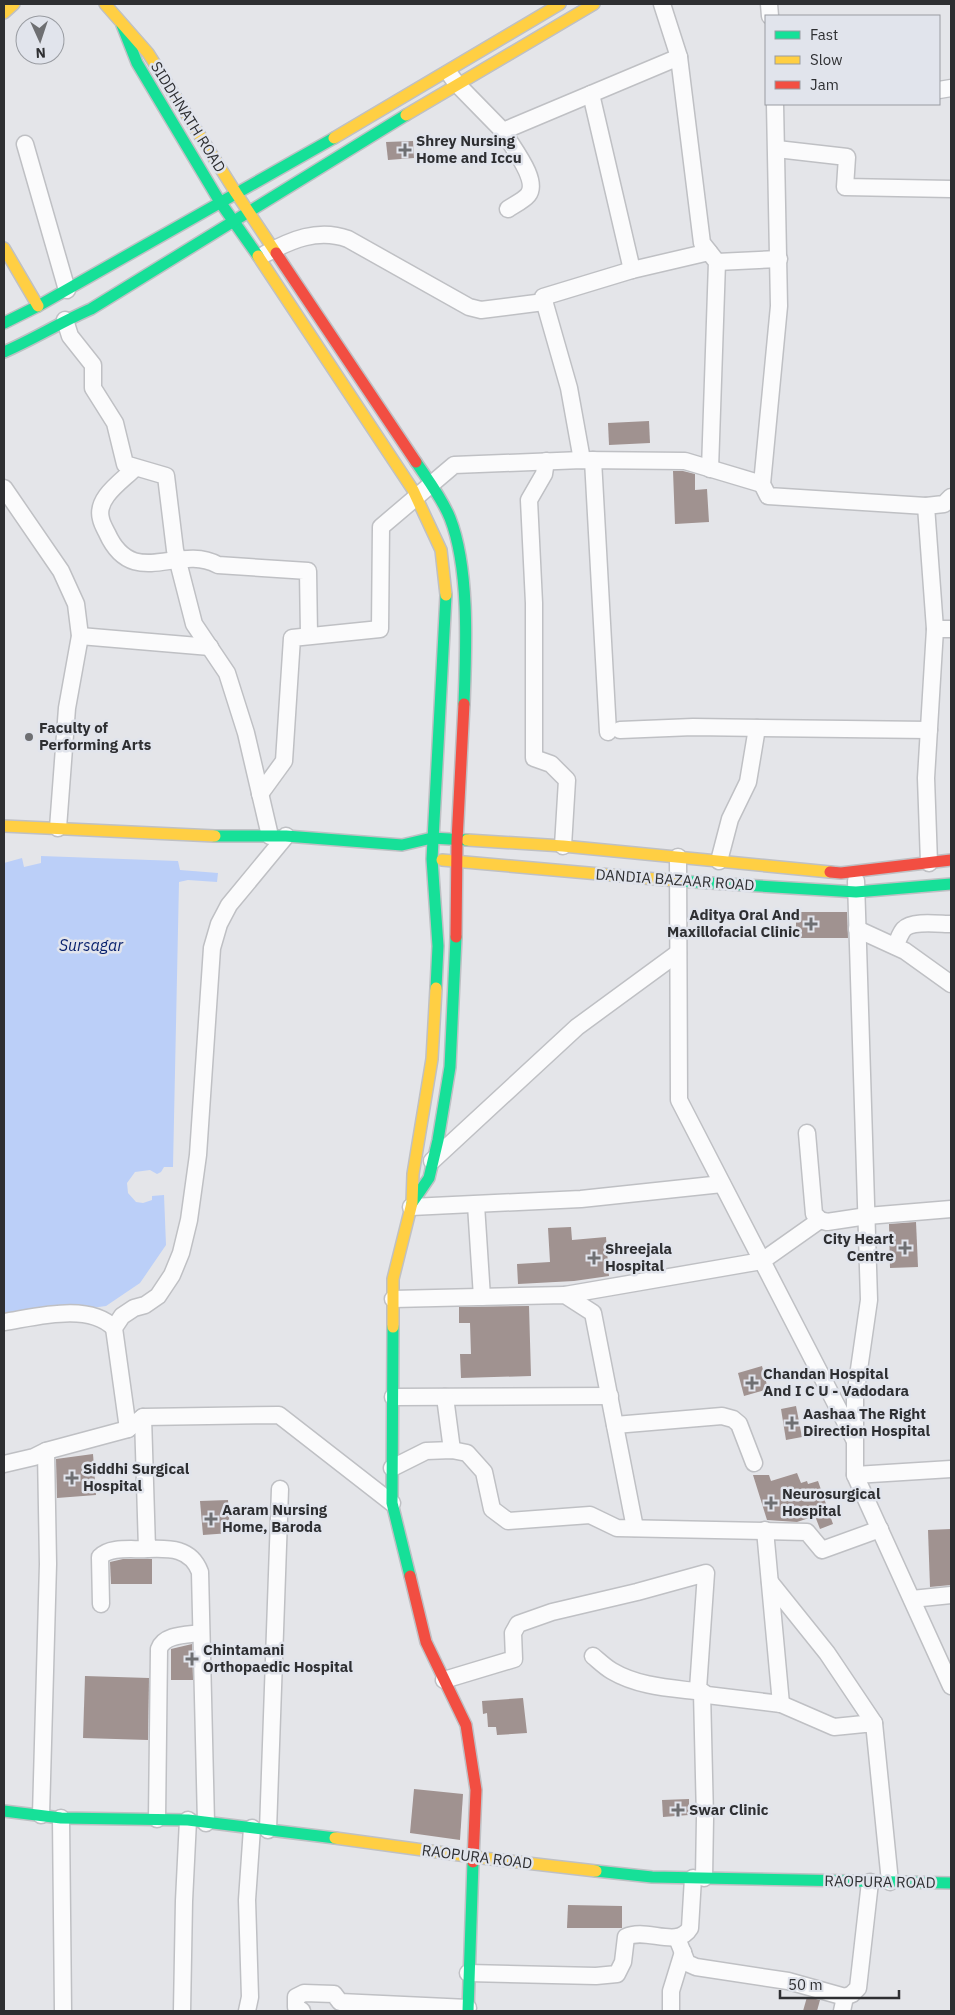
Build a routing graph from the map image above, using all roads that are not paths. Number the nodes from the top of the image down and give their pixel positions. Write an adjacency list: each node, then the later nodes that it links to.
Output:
1 (14, 4): 6 (street)
2 (105, 4): 7 (street, SIDDHNATH ROAD)
3 (560, 4): 9 (street)
4 (594, 4): 9 (street)
5 (662, 4): 8 (street)
6 (4, 13)
7 (122, 25): 16 (street, SIDDHNATH ROAD); 17 (street, SIDDHNATH ROAD)
8 (679, 57): 10 (street); 24 (street)
9 (453, 78): 12 (street); 16 (street); 19 (street)
10 (591, 94): 12 (street); 26 (street)
11 (775, 105): 14 (street)
12 (503, 131): 18 (street)
13 (25, 144): 27 (street)
14 (777, 149): 15 (street); 25 (street)
15 (951, 189)
16 (236, 193): 17 (street); 19 (street, SIDDHNATH ROAD)
17 (220, 202): 20 (street, SIDDHNATH ROAD); 27 (street)
18 (508, 209)
19 (250, 213): 20 (street); 22 (street, SIDDHNATH ROAD)
20 (233, 223): 23 (street, SIDDHNATH ROAD); 27 (street)
21 (4, 248): 29 (street)
22 (275, 249): 23 (street); 28 (street); 38 (street, SIDDHNATH ROAD)
23 (259, 257): 41 (street, SIDDHNATH ROAD)
24 (713, 257): 25 (street); 26 (street); 37 (street)
25 (779, 259): 39 (street)
26 (632, 270): 28 (street)
27 (74, 301): 29 (street); 30 (street)
28 (544, 302): 34 (street)
29 (38, 306): 32 (street)
30 (65, 320): 32 (street); 36 (street)
31 (4, 323): 32 (street)
32 (32, 324): 33 (street)
33 (4, 352)
34 (587, 460): 35 (street); 37 (street); 49 (street)
35 (546, 461): 38 (street); 59 (street)
36 (135, 468): 44 (street); 44 (street)
37 (710, 469): 39 (street)
38 (431, 484): 41 (street); 57 (street, SIDDHNATH ROAD)
39 (762, 484): 43 (street)
40 (4, 488): 47 (street)
41 (416, 496): 46 (street); 56 (street, SIDDHNATH ROAD)
42 (951, 497): 43 (street)
43 (926, 506): 45 (street)
44 (177, 560): 46 (street); 48 (street)
45 (943, 629): 50 (street)
46 (309, 635): 51 (street)
47 (80, 636): 48 (street); 53 (street)
48 (210, 647): 51 (street)
49 (757, 728): 50 (street); 63 (street)
50 (929, 730): 65 (street)
51 (260, 794): 54 (street)
52 (4, 826): 53 (street)
53 (58, 828): 54 (street)
54 (270, 836): 55 (street)
55 (286, 836): 58 (street); 89 (street)
56 (432, 838): 57 (street, DANDIA BAZAAR ROAD); 58 (street, DANDIA BAZAAR ROAD); 60 (street, SIDDHNATH ROAD)
57 (457, 841): 59 (street, DANDIA BAZAAR ROAD); 64 (street, SIDDHNATH ROAD)
58 (402, 845): 60 (street, DANDIA BAZAAR ROAD)
59 (563, 846): 61 (street, DANDIA BAZAAR ROAD)
60 (424, 855): 64 (street, DANDIA BAZAAR ROAD); 76 (street, SIDDHNATH ROAD)
61 (678, 857): 63 (street, DANDIA BAZAAR ROAD); 67 (street)
62 (951, 860): 65 (street, DANDIA BAZAAR ROAD)
63 (719, 861): 66 (street, DANDIA BAZAAR ROAD)
64 (457, 862): 67 (street, DANDIA BAZAAR ROAD); 77 (street, SIDDHNATH ROAD)
65 (929, 863): 66 (street, DANDIA BAZAAR ROAD)
66 (855, 871): 69 (street)
67 (678, 881): 69 (street, DANDIA BAZAAR ROAD); 73 (street)
68 (951, 884): 69 (street, DANDIA BAZAAR ROAD)
69 (856, 892): 71 (street)
70 (951, 924): 72 (street)
71 (857, 929): 72 (street); 82 (street)
72 (895, 946): 74 (street)
73 (678, 953): 77 (street); 78 (street)
74 (951, 984)
75 (807, 1133): 83 (street)
76 (416, 1158): 77 (street); 79 (street, SIDDHNATH ROAD)
77 (433, 1161): 79 (street, SIDDHNATH ROAD)
78 (722, 1184): 80 (street); 84 (street)
79 (411, 1205): 80 (street); 87 (street)
80 (476, 1205): 86 (street)
81 (951, 1208): 82 (street)
82 (867, 1216): 83 (street); 96 (street)
83 (820, 1220): 84 (street)
84 (762, 1261): 85 (street); 96 (street)
85 (565, 1295): 86 (street); 90 (street)
86 (482, 1297): 87 (street)
87 (393, 1299): 91 (street)
88 (4, 1322): 89 (street)
89 (114, 1328): 95 (street)
90 (610, 1396): 92 (street); 94 (street)
91 (392, 1397): 92 (street); 101 (street)
92 (446, 1397): 97 (street)
93 (143, 1417): 95 (street); 105 (street); 109 (street)
94 (615, 1425): 99 (street); 106 (street)
95 (128, 1429): 98 (street)
96 (855, 1442): 103 (street)
97 (452, 1450): 101 (street); 106 (street)
98 (46, 1451): 100 (street); 122 (street)
99 (754, 1463)
100 (4, 1464)
101 (392, 1468): 105 (street)
102 (951, 1469): 103 (street)
103 (855, 1475): 107 (street)
104 (280, 1489): 127 (street)
105 (392, 1503): 116 (street)
106 (635, 1528): 108 (street)
107 (880, 1528): 108 (street); 112 (street)
108 (765, 1530): 110 (street)
109 (147, 1549): 113 (street); 114 (street)
110 (770, 1582): 119 (street); 120 (street)
111 (951, 1595): 112 (street)
112 (912, 1599): 117 (street)
113 (101, 1604)
114 (201, 1633): 124 (street); 126 (street)
115 (593, 1656): 118 (street)
116 (444, 1680): 118 (street); 128 (street)
117 (951, 1686)
118 (702, 1692): 119 (street); 129 (street)
119 (782, 1704): 120 (street)
120 (874, 1724): 131 (street)
121 (4, 1811): 122 (street, RAOPURA ROAD)
122 (41, 1815): 123 (street, RAOPURA ROAD)
123 (61, 1818): 124 (street, RAOPURA ROAD); 138 (street)
124 (157, 1819): 125 (street, RAOPURA ROAD)
125 (188, 1820): 126 (street, RAOPURA ROAD); 139 (street)
126 (206, 1822): 127 (street, RAOPURA ROAD)
127 (260, 1829): 128 (street, RAOPURA ROAD); 140 (street)
128 (474, 1857): 129 (street, RAOPURA ROAD); 134 (street)
129 (699, 1878): 130 (street, RAOPURA ROAD); 133 (street)
130 (870, 1882): 131 (street, RAOPURA ROAD); 135 (street)
131 (890, 1882): 132 (street, RAOPURA ROAD)
132 (951, 1883)
133 (680, 1945): 134 (street); 135 (street); 142 (street)
134 (468, 1973): 137 (street)
135 (843, 2004)
136 (336, 2007): 137 (street); 141 (street)
137 (468, 2010)
138 (63, 2011)
139 (182, 2011)
140 (247, 2011)
141 (302, 2011)
142 (671, 2011)

